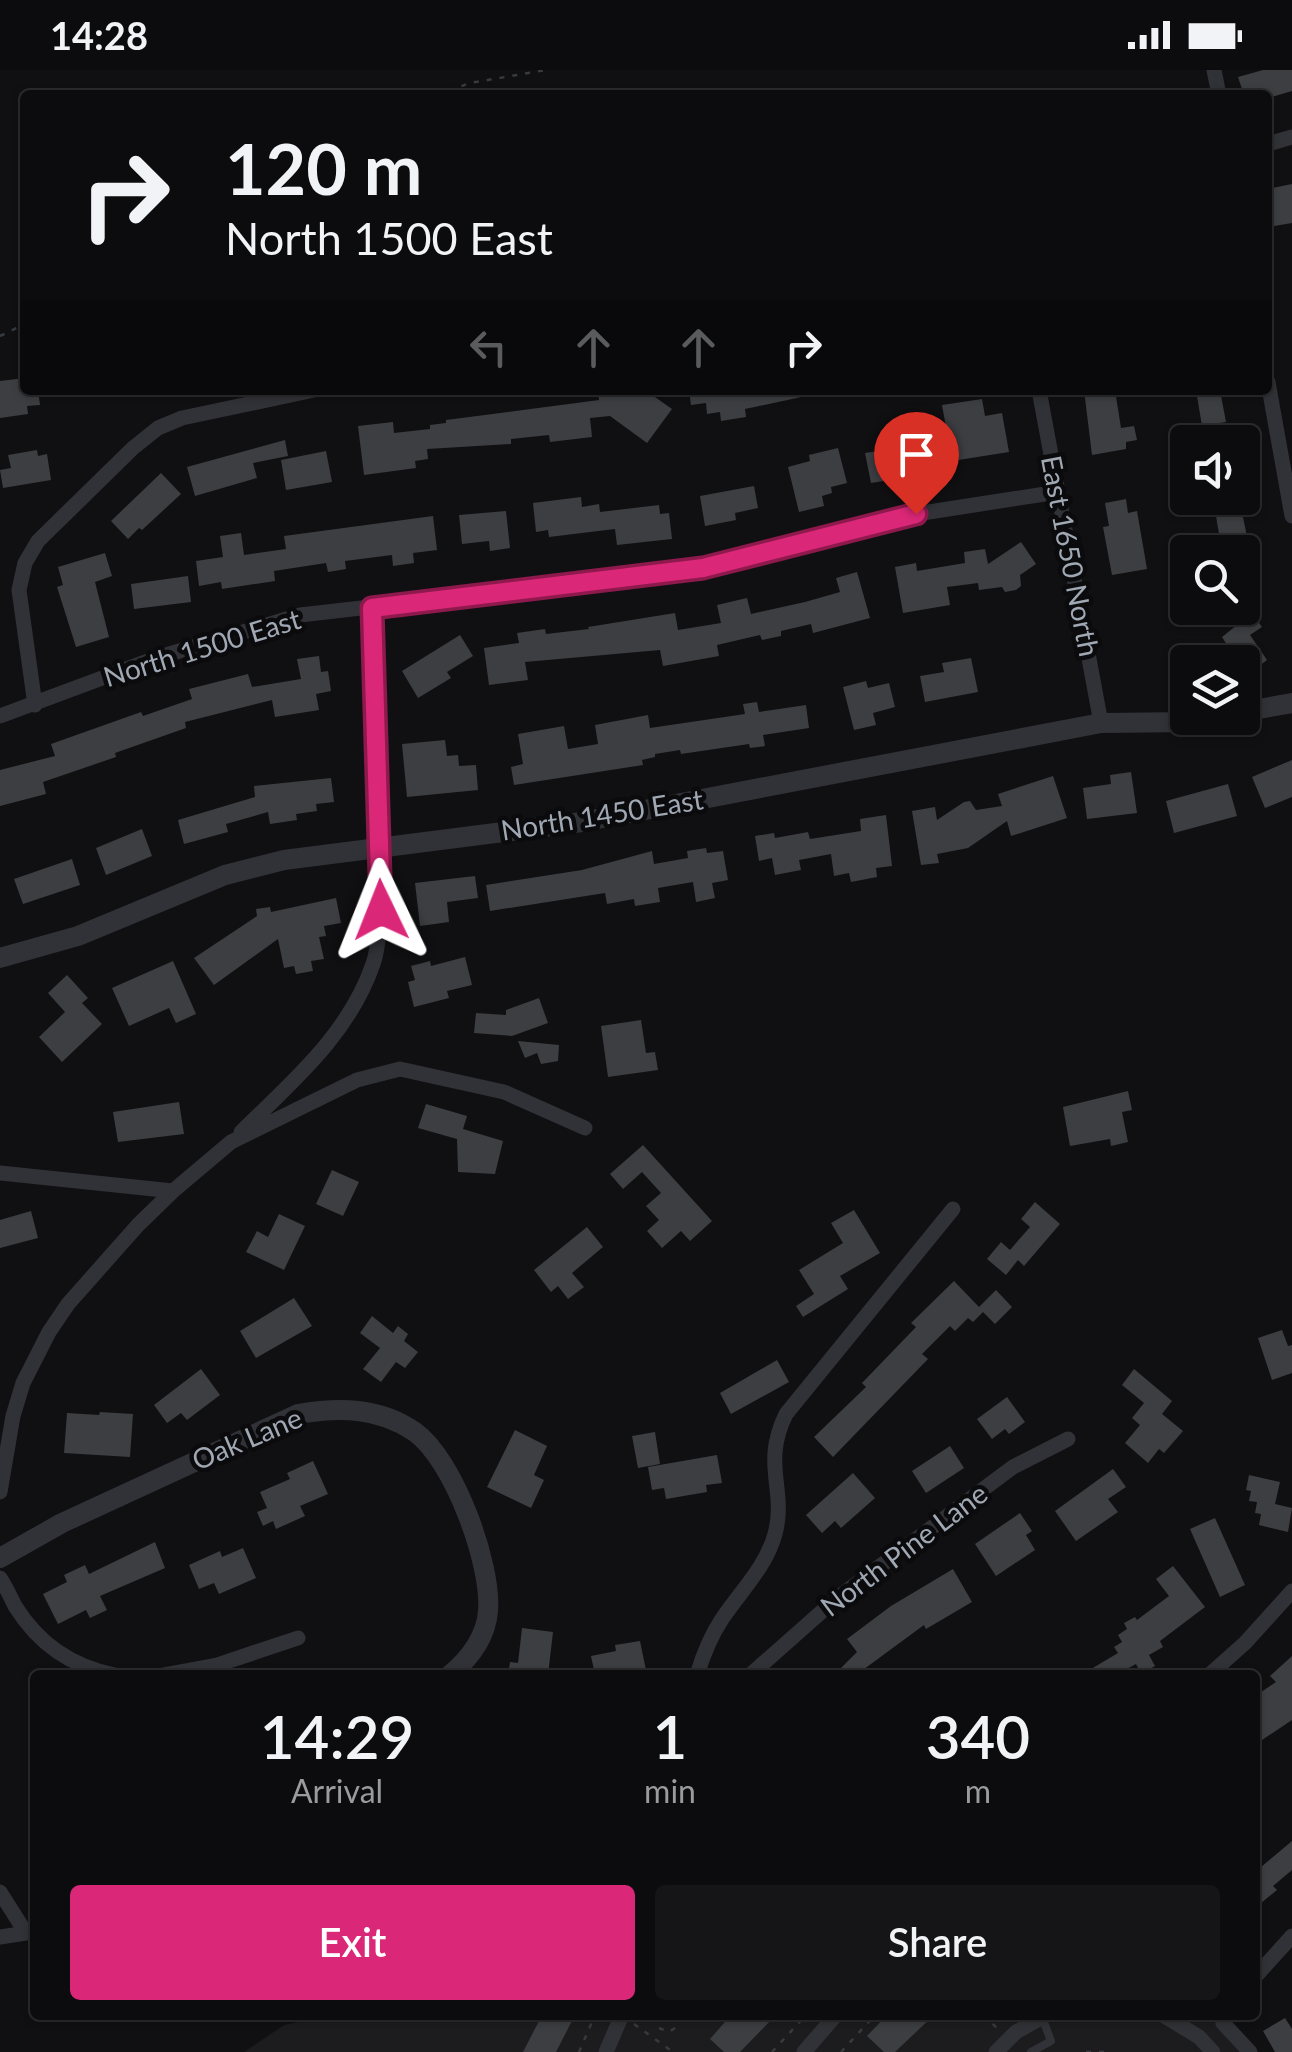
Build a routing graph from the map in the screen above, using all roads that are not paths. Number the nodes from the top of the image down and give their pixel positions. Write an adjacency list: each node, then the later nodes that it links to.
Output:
1 (290, 395): 8 (street)
2 (1040, 395): 4 (street, East 1650 North)
3 (1270, 395): 5 (street)
4 (1058, 492): 6 (street, North 1500 East); 12 (street, East 1650 North)
5 (1292, 516)
6 (372, 608): 8 (street, North 1500 East); 13 (street)
7 (1292, 703): 9 (street)
8 (35, 705): 10 (street, North 1500 East)
9 (1260, 709)
10 (0, 716)
11 (1170, 722): 12 (street, North 1450 East)
12 (1101, 723): 13 (street, North 1450 East)
13 (379, 848): 14 (street, North 1450 East); 16 (street)
14 (0, 958)
15 (586, 1128): 16 (street)
16 (231, 1142): 18 (street)
17 (0, 1173): 18 (street)
18 (172, 1191): 21 (street)
19 (953, 1209): 29 (street)
20 (1068, 1439): 30 (street, North Pine Lane)
21 (0, 1492)
22 (0, 1558): 28 (street, Oak Lane)
23 (0, 1578): 26 (street)
24 (1292, 1591): 31 (street)
25 (298, 1638): 27 (street)
26 (98, 1670)
27 (190, 1670)
28 (454, 1670)
29 (699, 1670)
30 (756, 1670)
31 (1214, 1670)
32 (0, 1892): 33 (street)
33 (0, 1936)
34 (1292, 1936): 35 (street)
35 (1260, 1971)
36 (620, 2020): 42 (street)
37 (832, 2020): 43 (street)
38 (1038, 2020): 44 (street)
39 (1045, 2020): 45 (lane)
40 (1172, 2020): 46 (street)
41 (1227, 2020): 47 (street)
42 (606, 2052)
43 (804, 2052)
44 (996, 2052)
45 (1031, 2052)
46 (1213, 2052)
47 (1250, 2052)

